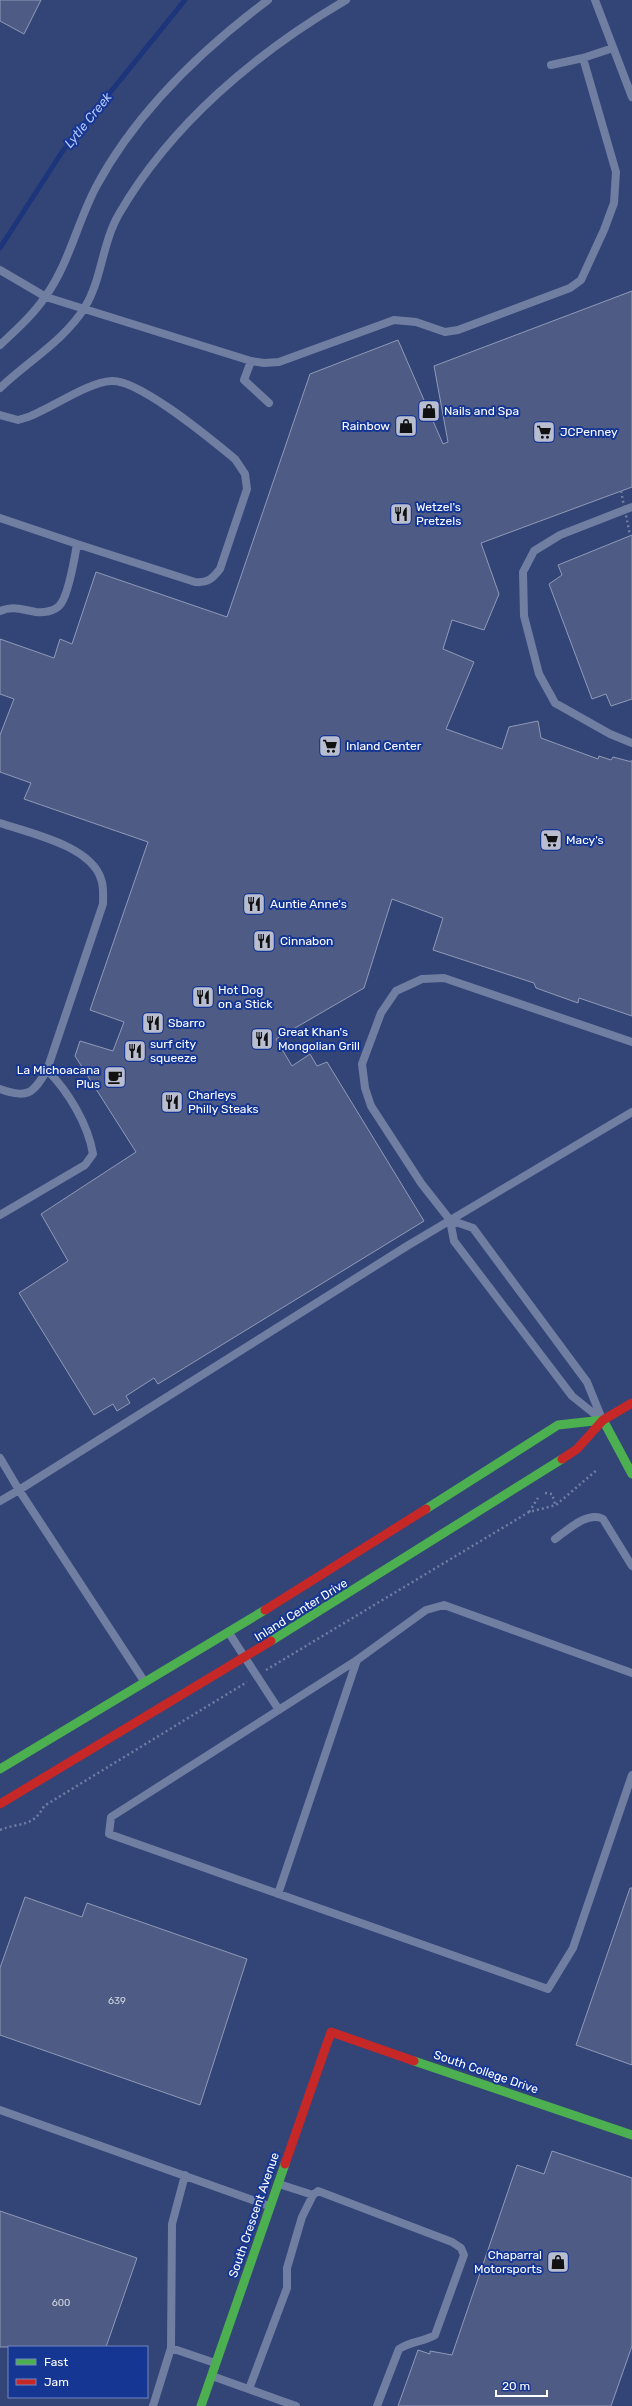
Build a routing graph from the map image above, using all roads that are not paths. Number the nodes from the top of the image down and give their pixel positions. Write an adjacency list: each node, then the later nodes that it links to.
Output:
1 (268, 0): 9 (lane)
2 (346, 0): 10 (lane)
3 (594, 0): 4 (lane)
4 (613, 48): 5 (lane); 7 (lane)
5 (582, 58): 6 (lane); 12 (lane)
6 (551, 65)
7 (632, 97)
8 (0, 270): 9 (lane)
9 (46, 297): 10 (lane); 11 (lane)
10 (85, 308): 12 (lane); 13 (lane)
11 (0, 345)
12 (251, 361): 14 (lane)
13 (0, 388)
14 (269, 403)
15 (0, 415): 18 (lane)
16 (632, 507): 20 (lane)
17 (0, 518): 18 (lane)
18 (77, 544): 19 (lane)
19 (0, 611)
20 (632, 743)
21 (0, 823): 23 (lane)
22 (632, 1042): 27 (lane)
23 (46, 1070): 24 (lane); 26 (lane)
24 (0, 1089)
25 (632, 1112): 27 (lane)
26 (0, 1215)
27 (450, 1220): 29 (lane); 29 (lane); 32 (lane)
28 (632, 1403): 29 (main road, Inland Center Drive)
29 (603, 1420): 31 (main road); 36 (main road, Inland Center Drive); 37 (main road, Inland Center Drive)
30 (0, 1458): 32 (lane)
31 (632, 1474)
32 (19, 1490): 33 (lane); 40 (lane)
33 (0, 1501)
34 (555, 1539): 35 (lane)
35 (632, 1566)
36 (228, 1633): 37 (lane); 40 (main road, Inland Center Drive)
37 (244, 1658): 41 (lane); 44 (main road, Inland Center Drive)
38 (357, 1660): 39 (lane); 41 (lane); 45 (lane)
39 (632, 1673)
40 (146, 1683): 42 (main road, Inland Center Drive)
41 (279, 1710): 45 (lane)
42 (0, 1769)
43 (632, 1775): 45 (lane)
44 (0, 1804)
45 (278, 1894)
46 (331, 2032): 48 (main road, South College Drive); 50 (main road, South Crescent Avenue)
47 (0, 2110): 49 (lane)
48 (632, 2135)
49 (185, 2175): 52 (lane); 53 (lane)
50 (277, 2184): 51 (lane); 52 (main road, South Crescent Avenue)
51 (313, 2195): 56 (lane); 60 (lane)
52 (270, 2206): 54 (main road, South Crescent Avenue)
53 (171, 2348): 54 (lane); 57 (lane)
54 (216, 2363): 55 (main road, South Crescent Avenue)
55 (212, 2375): 56 (lane); 58 (main road, South Crescent Avenue)
56 (249, 2389): 59 (lane)
57 (153, 2406)
58 (201, 2406)
59 (296, 2406)
60 (377, 2406)

